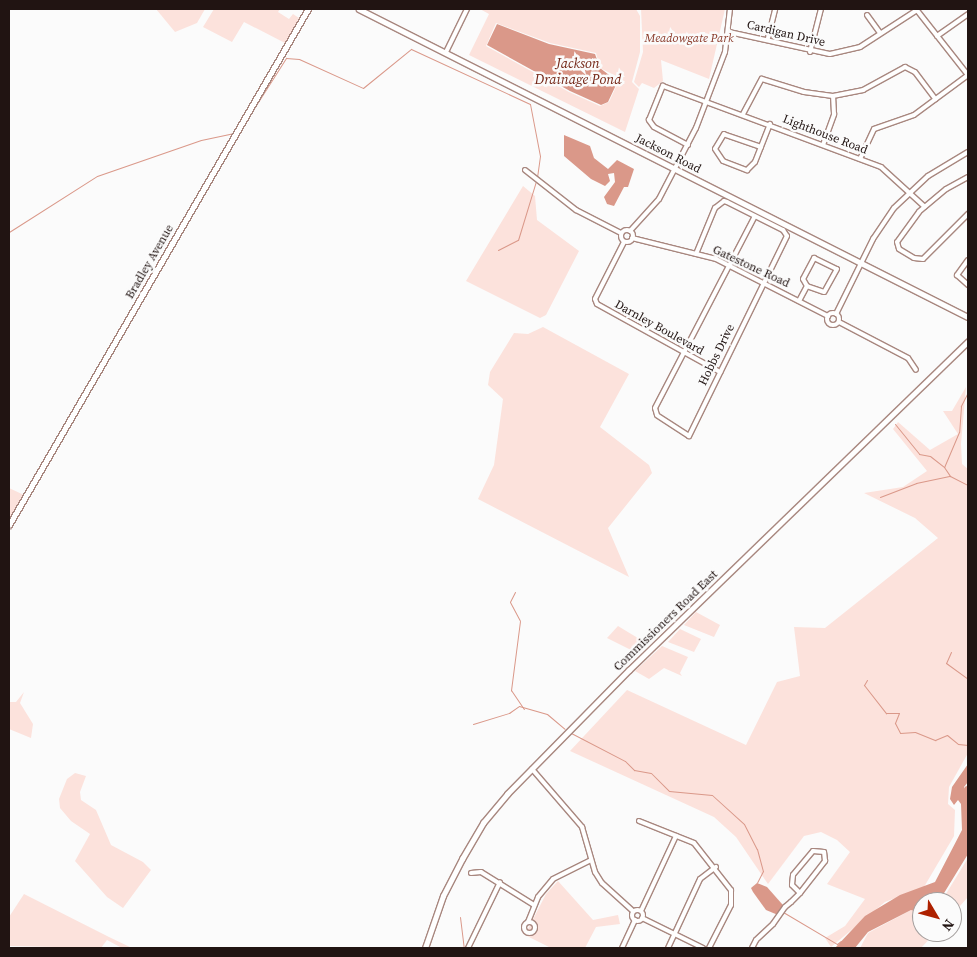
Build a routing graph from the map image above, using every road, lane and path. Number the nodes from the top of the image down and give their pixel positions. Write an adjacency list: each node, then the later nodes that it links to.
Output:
1 (308, 9): 54 (main road, Bradley Avenue)
2 (359, 9): 14 (main road, Jackson Road)
3 (467, 9): 14 (street)
4 (730, 9): 10 (street)
5 (775, 9): 13 (street)
6 (821, 9): 15 (street)
7 (916, 9): 11 (street, Cardigan Drive); 12 (street)
8 (867, 14): 11 (street)
9 (968, 14): 12 (street)
10 (729, 32): 13 (street, Cardigan Drive); 19 (street)
11 (880, 33): 15 (street, Cardigan Drive)
12 (937, 36): 16 (street)
13 (768, 38): 15 (street, Cardigan Drive)
14 (446, 52): 27 (main road, Jackson Road)
15 (810, 52)
16 (968, 75): 18 (street)
17 (833, 96): 18 (street); 20 (street); 23 (street)
18 (935, 99): 26 (street)
19 (707, 100): 20 (street, Lighthouse Road); 22 (street); 22 (street, Lighthouse Road)
20 (743, 114): 21 (street, Lighthouse Road)
21 (770, 124): 23 (street, Lighthouse Road); 24 (street)
22 (688, 145): 27 (street)
23 (822, 145): 26 (street, Lighthouse Road)
24 (761, 147): 24 (street)
25 (968, 152): 30 (street)
26 (860, 159): 30 (street, Lighthouse Road)
27 (676, 168): 34 (street); 40 (main road, Jackson Road)
28 (525, 170): 35 (street)
29 (968, 176): 31 (street)
30 (908, 192): 31 (street, Lighthouse Road); 40 (street)
31 (925, 207): 32 (street)
32 (968, 214)
33 (755, 216): 38 (street); 41 (street); 42 (street, Hobbs Drive)
34 (630, 231): 35 (street); 36 (street)
35 (621, 233): 37 (street)
36 (632, 238): 37 (street); 38 (street, Gatestone Road)
37 (624, 242): 51 (street, Darnley Boulevard)
38 (696, 254): 41 (street, Gatestone Road)
39 (968, 260): 44 (street)
40 (862, 262): 46 (street); 48 (main road, Jackson Road)
41 (730, 266): 42 (street, Gatestone Road); 51 (street)
42 (764, 283): 45 (street, Gatestone Road); 53 (street, Hobbs Drive)
43 (807, 286): 43 (street); 45 (street)
44 (968, 286)
45 (799, 301): 47 (street, Gatestone Road)
46 (836, 314): 47 (street); 49 (street)
47 (828, 316): 49 (street, Gatestone Road)
48 (968, 317)
49 (839, 322): 52 (street)
50 (968, 342): 55 (main road, Commissioners Road East)
51 (686, 355): 53 (street, Darnley Boulevard); 53 (street, Hobbs Drive)
52 (916, 370)
53 (720, 372)
54 (9, 525)
55 (532, 768): 58 (street); 70 (main road, Commissioners Road East)
56 (639, 821): 57 (street)
57 (676, 836): 59 (street); 65 (street)
58 (591, 860): 63 (street); 64 (street)
59 (716, 867): 69 (street); 75 (street)
60 (471, 873): 61 (street)
61 (500, 882): 63 (street); 71 (street)
62 (800, 893): 62 (street); 76 (street)
63 (534, 905): 68 (street)
64 (633, 911): 65 (street); 67 (street)
65 (641, 911): 66 (street)
66 (642, 918): 67 (street); 69 (street)
67 (635, 920): 72 (street)
68 (528, 922)
69 (673, 934): 73 (street); 74 (street)
70 (425, 948)
71 (468, 948)
72 (622, 948)
73 (668, 948)
74 (703, 948)
75 (709, 948)
76 (752, 948)

